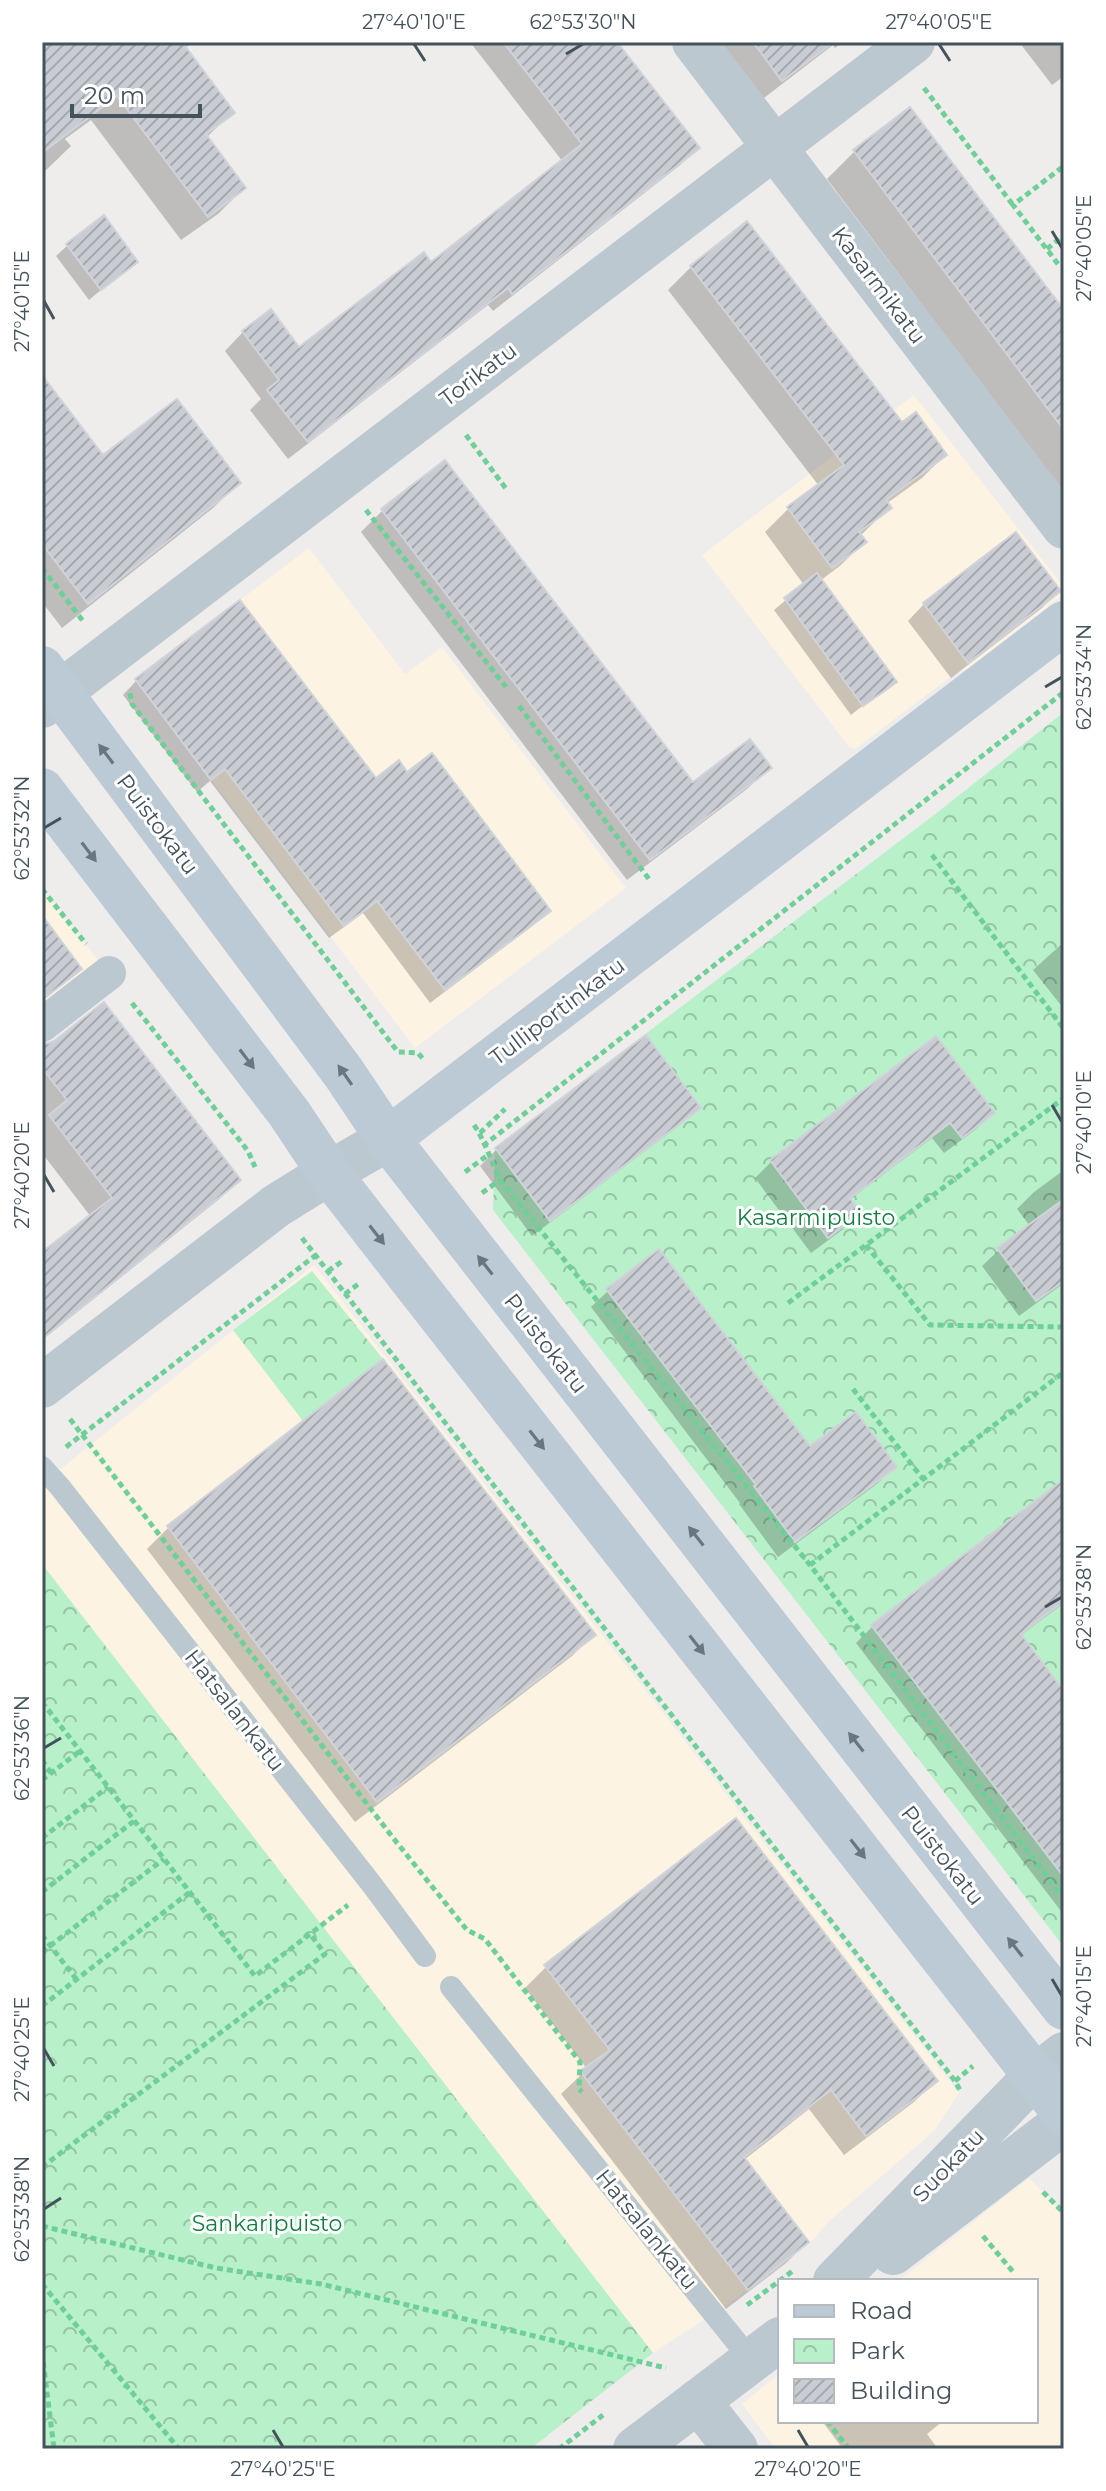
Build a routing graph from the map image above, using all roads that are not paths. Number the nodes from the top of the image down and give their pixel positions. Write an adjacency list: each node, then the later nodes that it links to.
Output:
1 (694, 42): 3 (street, Kasarmikatu)
2 (916, 62): 3 (street, Torikatu)
3 (774, 147): 4 (street, Kasarmikatu); 6 (street, Torikatu)
4 (1064, 527)
5 (1064, 623): 10 (main road, Tulliportinkatu)
6 (48, 689): 10 (main road, Puistokatu, one-way to 6)
7 (42, 790): 11 (main road, one-way to 11)
8 (109, 973): 9 (street)
9 (42, 1025)
10 (388, 1139): 11 (street, Tulliportinkatu); 16 (main road, Puistokatu, one-way to 10)
11 (329, 1173): 12 (street, Tulliportinkatu); 17 (main road, one-way to 17)
12 (43, 1385)
13 (42, 1467): 14 (lane, Hatsalankatu)
14 (425, 1956)
15 (451, 1987): 22 (lane, Hatsalankatu)
16 (1064, 2008)
17 (1049, 2065): 18 (main road); 20 (street, Suokatu)
18 (1064, 2113)
19 (1064, 2122): 21 (street, Suokatu)
20 (837, 2279)
21 (859, 2279)
22 (771, 2346): 23 (street)
23 (698, 2401): 24 (street); 25 (street)
24 (635, 2449)
25 (736, 2449)

